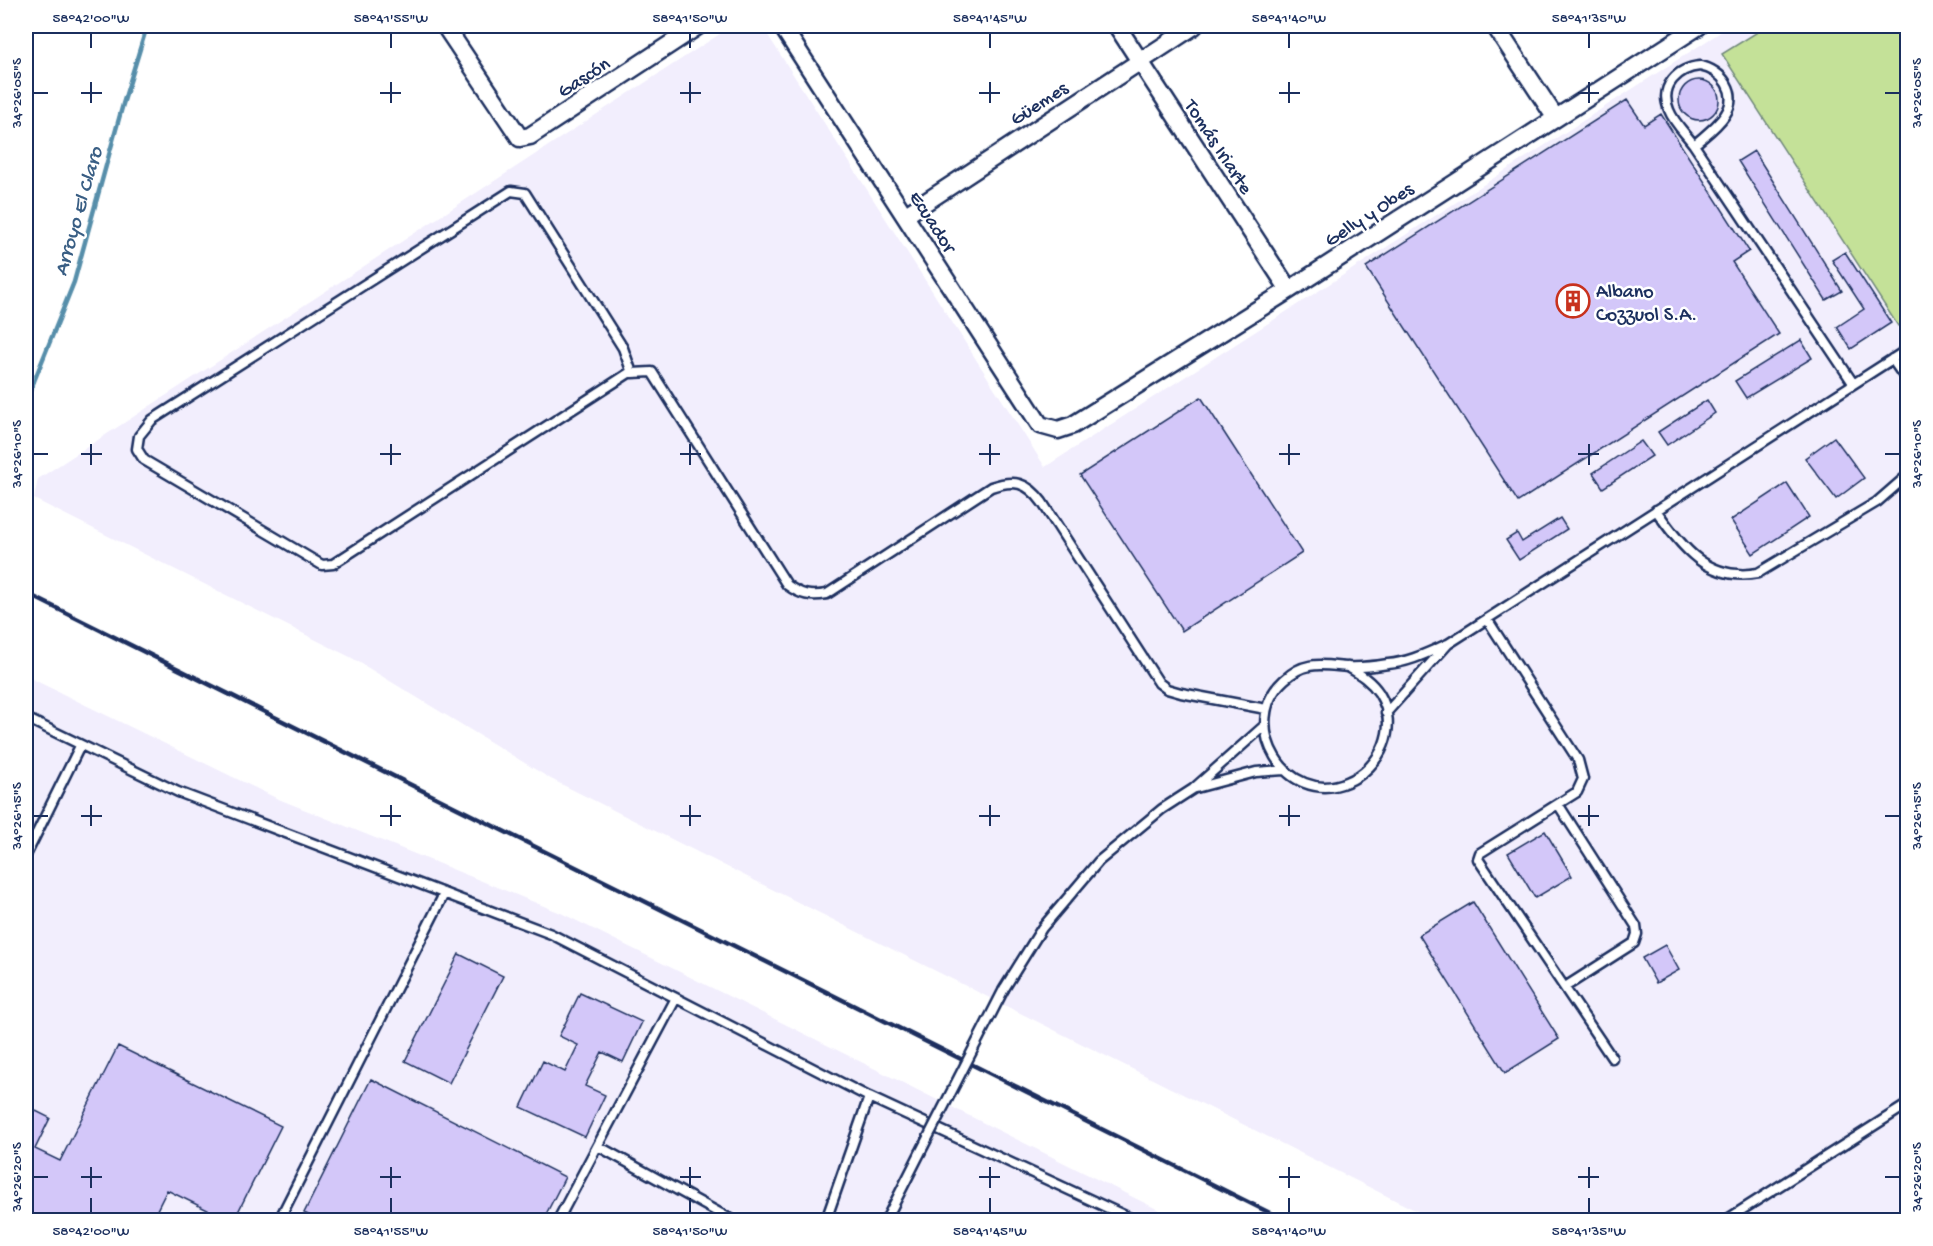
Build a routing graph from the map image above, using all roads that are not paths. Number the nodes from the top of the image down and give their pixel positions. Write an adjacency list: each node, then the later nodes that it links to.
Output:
1 (445, 26): 2 (street, Gascón)
2 (698, 26)
3 (782, 26): 11 (street, Ecuador)
4 (1117, 26): 8 (street, Tomás Iriarte)
5 (1194, 26): 8 (street, Güemes)
6 (1495, 26): 9 (street)
7 (1699, 26): 9 (street, Gelly y Obes)
8 (1140, 60): 11 (street, Güemes); 12 (street, Tomás Iriarte)
9 (1555, 117): 12 (street, Gelly y Obes)
10 (1694, 145): 10 (lane); 17 (lane)
11 (906, 215): 18 (street, Ecuador)
12 (1289, 290): 18 (street, Gelly y Obes)
13 (1908, 348): 14 (lane)
14 (1892, 358): 16 (lane); 17 (lane)
15 (632, 373): 15 (lane); 24 (lane)
16 (1908, 382)
17 (1853, 383): 20 (lane)
18 (1058, 430)
19 (1908, 475): 20 (lane)
20 (1656, 510): 21 (lane)
21 (1487, 619): 22 (lane); 31 (lane)
22 (1448, 644): 23 (lane); 25 (lane)
23 (1348, 667): 24 (lane); 25 (lane)
24 (1266, 710): 27 (lane)
25 (1386, 713): 29 (lane)
26 (26, 718): 28 (lane)
27 (1264, 726): 29 (lane); 30 (lane)
28 (80, 746): 32 (lane); 33 (lane)
29 (1284, 770): 30 (lane)
30 (1193, 789): 44 (lane, bridge)
31 (1558, 804): 34 (lane); 34 (lane)
32 (26, 855)
33 (444, 894): 35 (lane); 40 (lane)
34 (1565, 987): 36 (lane)
35 (676, 998): 37 (lane); 39 (lane)
36 (1612, 1058)
37 (869, 1096): 43 (lane); 45 (lane)
38 (1908, 1104): 46 (lane)
39 (598, 1146): 41 (lane); 42 (lane)
40 (279, 1221)
41 (558, 1221)
42 (732, 1221)
43 (826, 1221)
44 (886, 1221)
45 (1134, 1221)
46 (1726, 1221)

